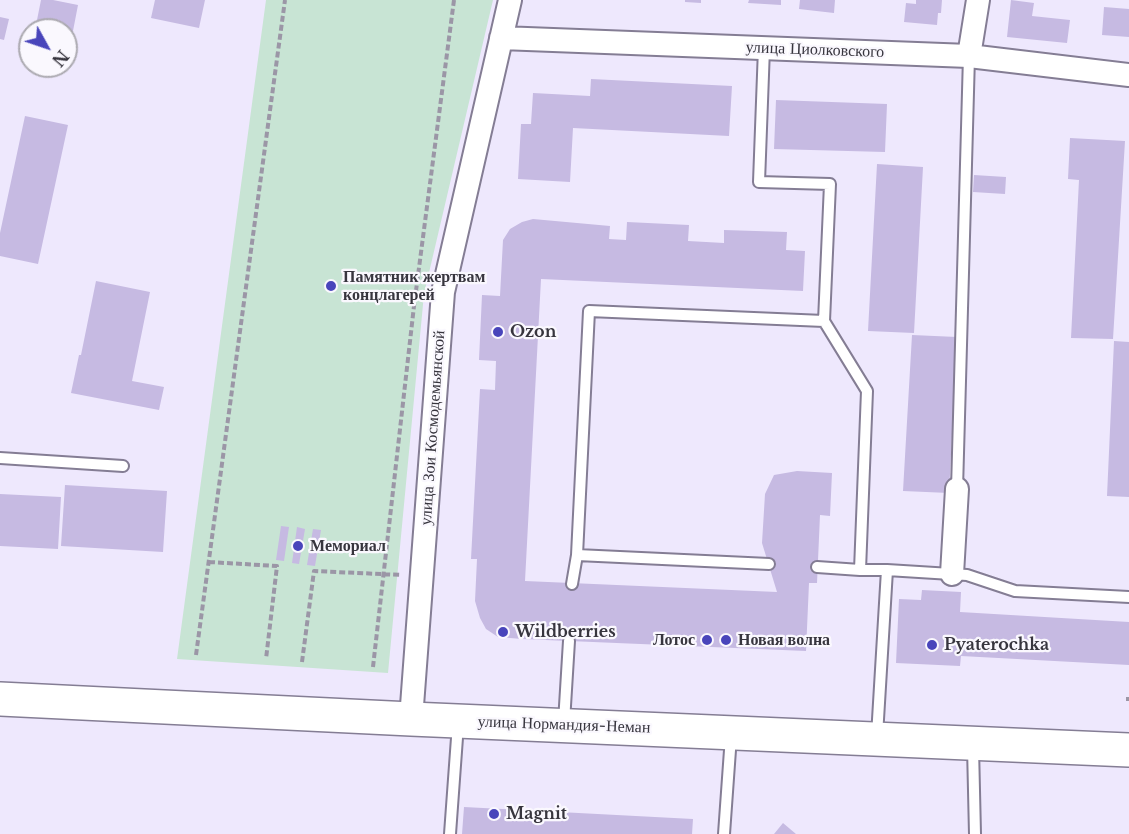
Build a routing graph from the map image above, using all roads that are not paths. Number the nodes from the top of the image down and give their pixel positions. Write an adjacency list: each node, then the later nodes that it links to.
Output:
1 (510, 0): 3 (street, улица Зои Космодемьянской)
2 (978, 0): 5 (street)
3 (501, 38): 4 (street, улица Циолковского); 21 (street, улица Зои Космодемьянской)
4 (764, 48): 5 (street, улица Циолковского); 7 (lane)
5 (969, 56): 6 (street, улица Циолковского); 10 (lane)
6 (1129, 75)
7 (825, 321): 11 (lane); 14 (lane)
8 (0, 458): 9 (lane)
9 (123, 466)
10 (957, 489): 16 (street)
11 (578, 555): 12 (lane); 17 (lane)
12 (769, 564)
13 (817, 567): 14 (lane)
14 (860, 570): 15 (lane)
15 (887, 570): 16 (lane); 25 (lane)
16 (952, 574): 18 (lane)
17 (572, 584)
18 (1129, 597)
19 (569, 641): 23 (lane)
20 (0, 699): 21 (main road, улица Нормандия-Неман)
21 (411, 720): 22 (main road, улица Нормандия-Неман)
22 (458, 721): 23 (main road, улица Нормандия-Неман); 28 (lane)
23 (564, 725): 24 (main road, улица Нормандия-Неман)
24 (731, 732): 25 (main road, улица Нормандия-Неман); 29 (lane)
25 (876, 739): 26 (main road, улица Нормандия-Неман)
26 (973, 744): 27 (main road, улица Нормандия-Неман); 30 (lane)
27 (1129, 750)
28 (450, 834)
29 (724, 834)
30 (975, 834)

